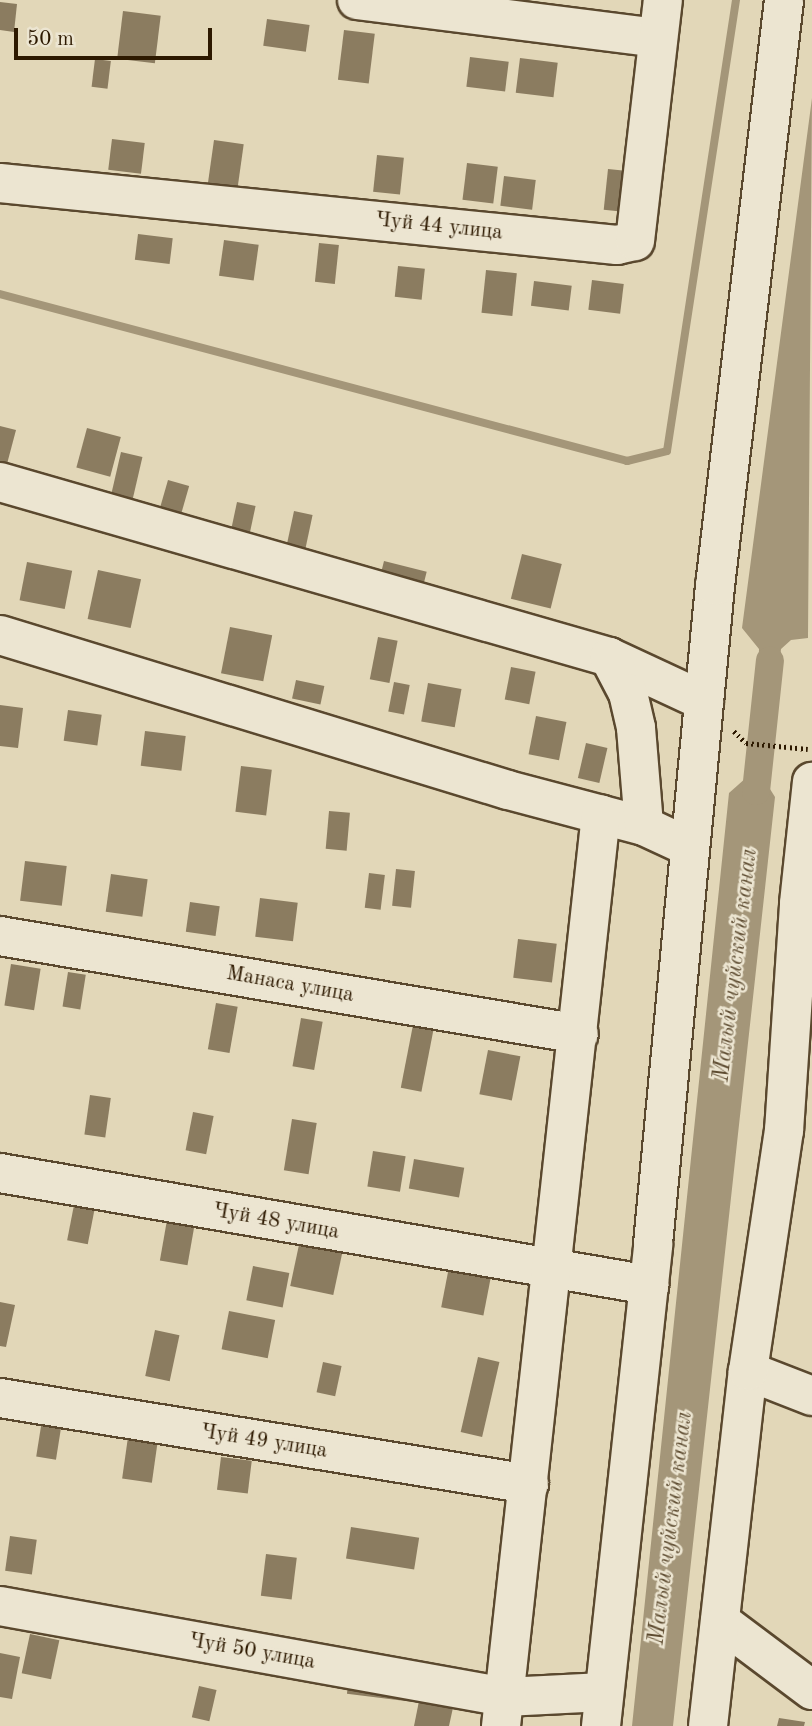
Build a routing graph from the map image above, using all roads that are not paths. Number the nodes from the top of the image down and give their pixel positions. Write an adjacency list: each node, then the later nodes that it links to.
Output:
1 (356, 0): 4 (street)
2 (663, 0): 4 (street, Чуй 44 улица)
3 (784, 0): 9 (street)
4 (657, 38): 5 (street, Чуй 44 улица)
5 (0, 183)
6 (0, 482): 8 (street)
7 (0, 635): 11 (street)
8 (609, 657): 9 (street); 12 (street)
9 (704, 701): 13 (street)
10 (812, 782): 14 (street)
11 (601, 814): 12 (street); 16 (street)
12 (644, 826): 13 (street)
13 (689, 847): 20 (street)
14 (805, 905): 17 (street)
15 (0, 936): 16 (street, Манаса улица)
16 (579, 1034): 19 (street)
17 (798, 1140): 21 (street)
18 (0, 1173): 19 (street, Чуй 48 улица)
19 (552, 1270): 20 (street, Чуй 48 улица); 24 (street)
20 (649, 1285): 28 (street)
21 (748, 1371): 22 (street); 26 (street)
22 (812, 1396)
23 (0, 1398): 24 (street, Чуй 49 улица)
24 (529, 1484): 29 (street)
25 (0, 1606): 29 (street, Чуй 50 улица)
26 (720, 1621): 27 (street); 30 (street)
27 (812, 1690)
28 (603, 1709): 29 (street, Чуй 50 улица)
29 (503, 1712)
30 (708, 1726)

